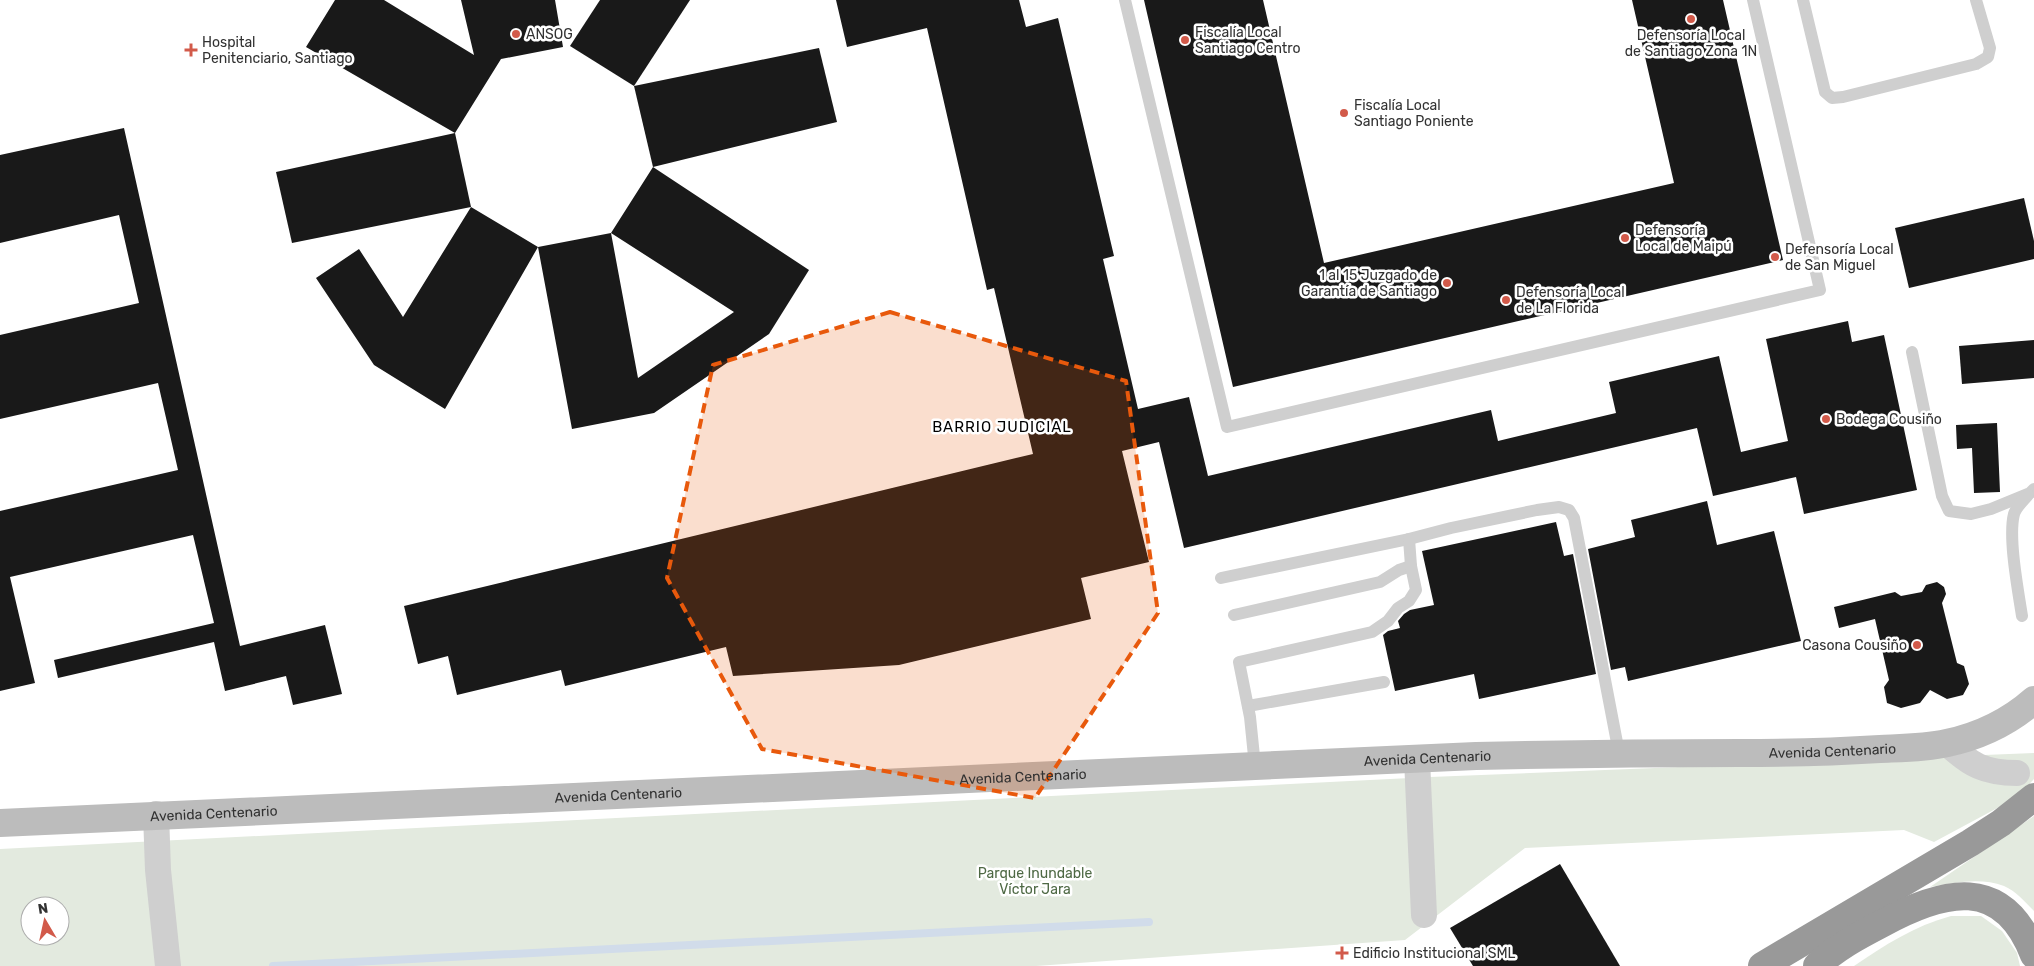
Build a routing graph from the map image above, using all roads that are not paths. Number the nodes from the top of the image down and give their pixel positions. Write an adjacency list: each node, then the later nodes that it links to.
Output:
1 (1125, 0): 2 (lane)
2 (1753, 0)
3 (1803, 0): 4 (lane)
4 (1976, 0)
5 (1912, 352): 6 (lane)
6 (2032, 491): 11 (lane)
7 (1409, 539): 8 (lane); 9 (lane); 16 (lane)
8 (1411, 566): 10 (lane); 14 (lane)
9 (1221, 578)
10 (1234, 615)
11 (2022, 616)
12 (1384, 682): 14 (lane)
13 (2034, 700): 15 (street, Avenida Centenario)
14 (1248, 706): 18 (lane)
15 (1947, 743): 16 (street, Avenida Centenario); 19 (street)
16 (1620, 753): 17 (street, Avenida Centenario)
17 (1417, 759): 18 (street, Avenida Centenario); 23 (street)
18 (1255, 766): 21 (street, Avenida Centenario)
19 (2017, 773)
20 (2034, 797): 26 (highway)
21 (156, 814): 22 (street, Avenida Centenario); 25 (street)
22 (0, 823)
23 (1424, 915)
24 (2034, 955): 27 (highway)
25 (168, 966)
26 (1762, 966)
27 (1817, 966)

